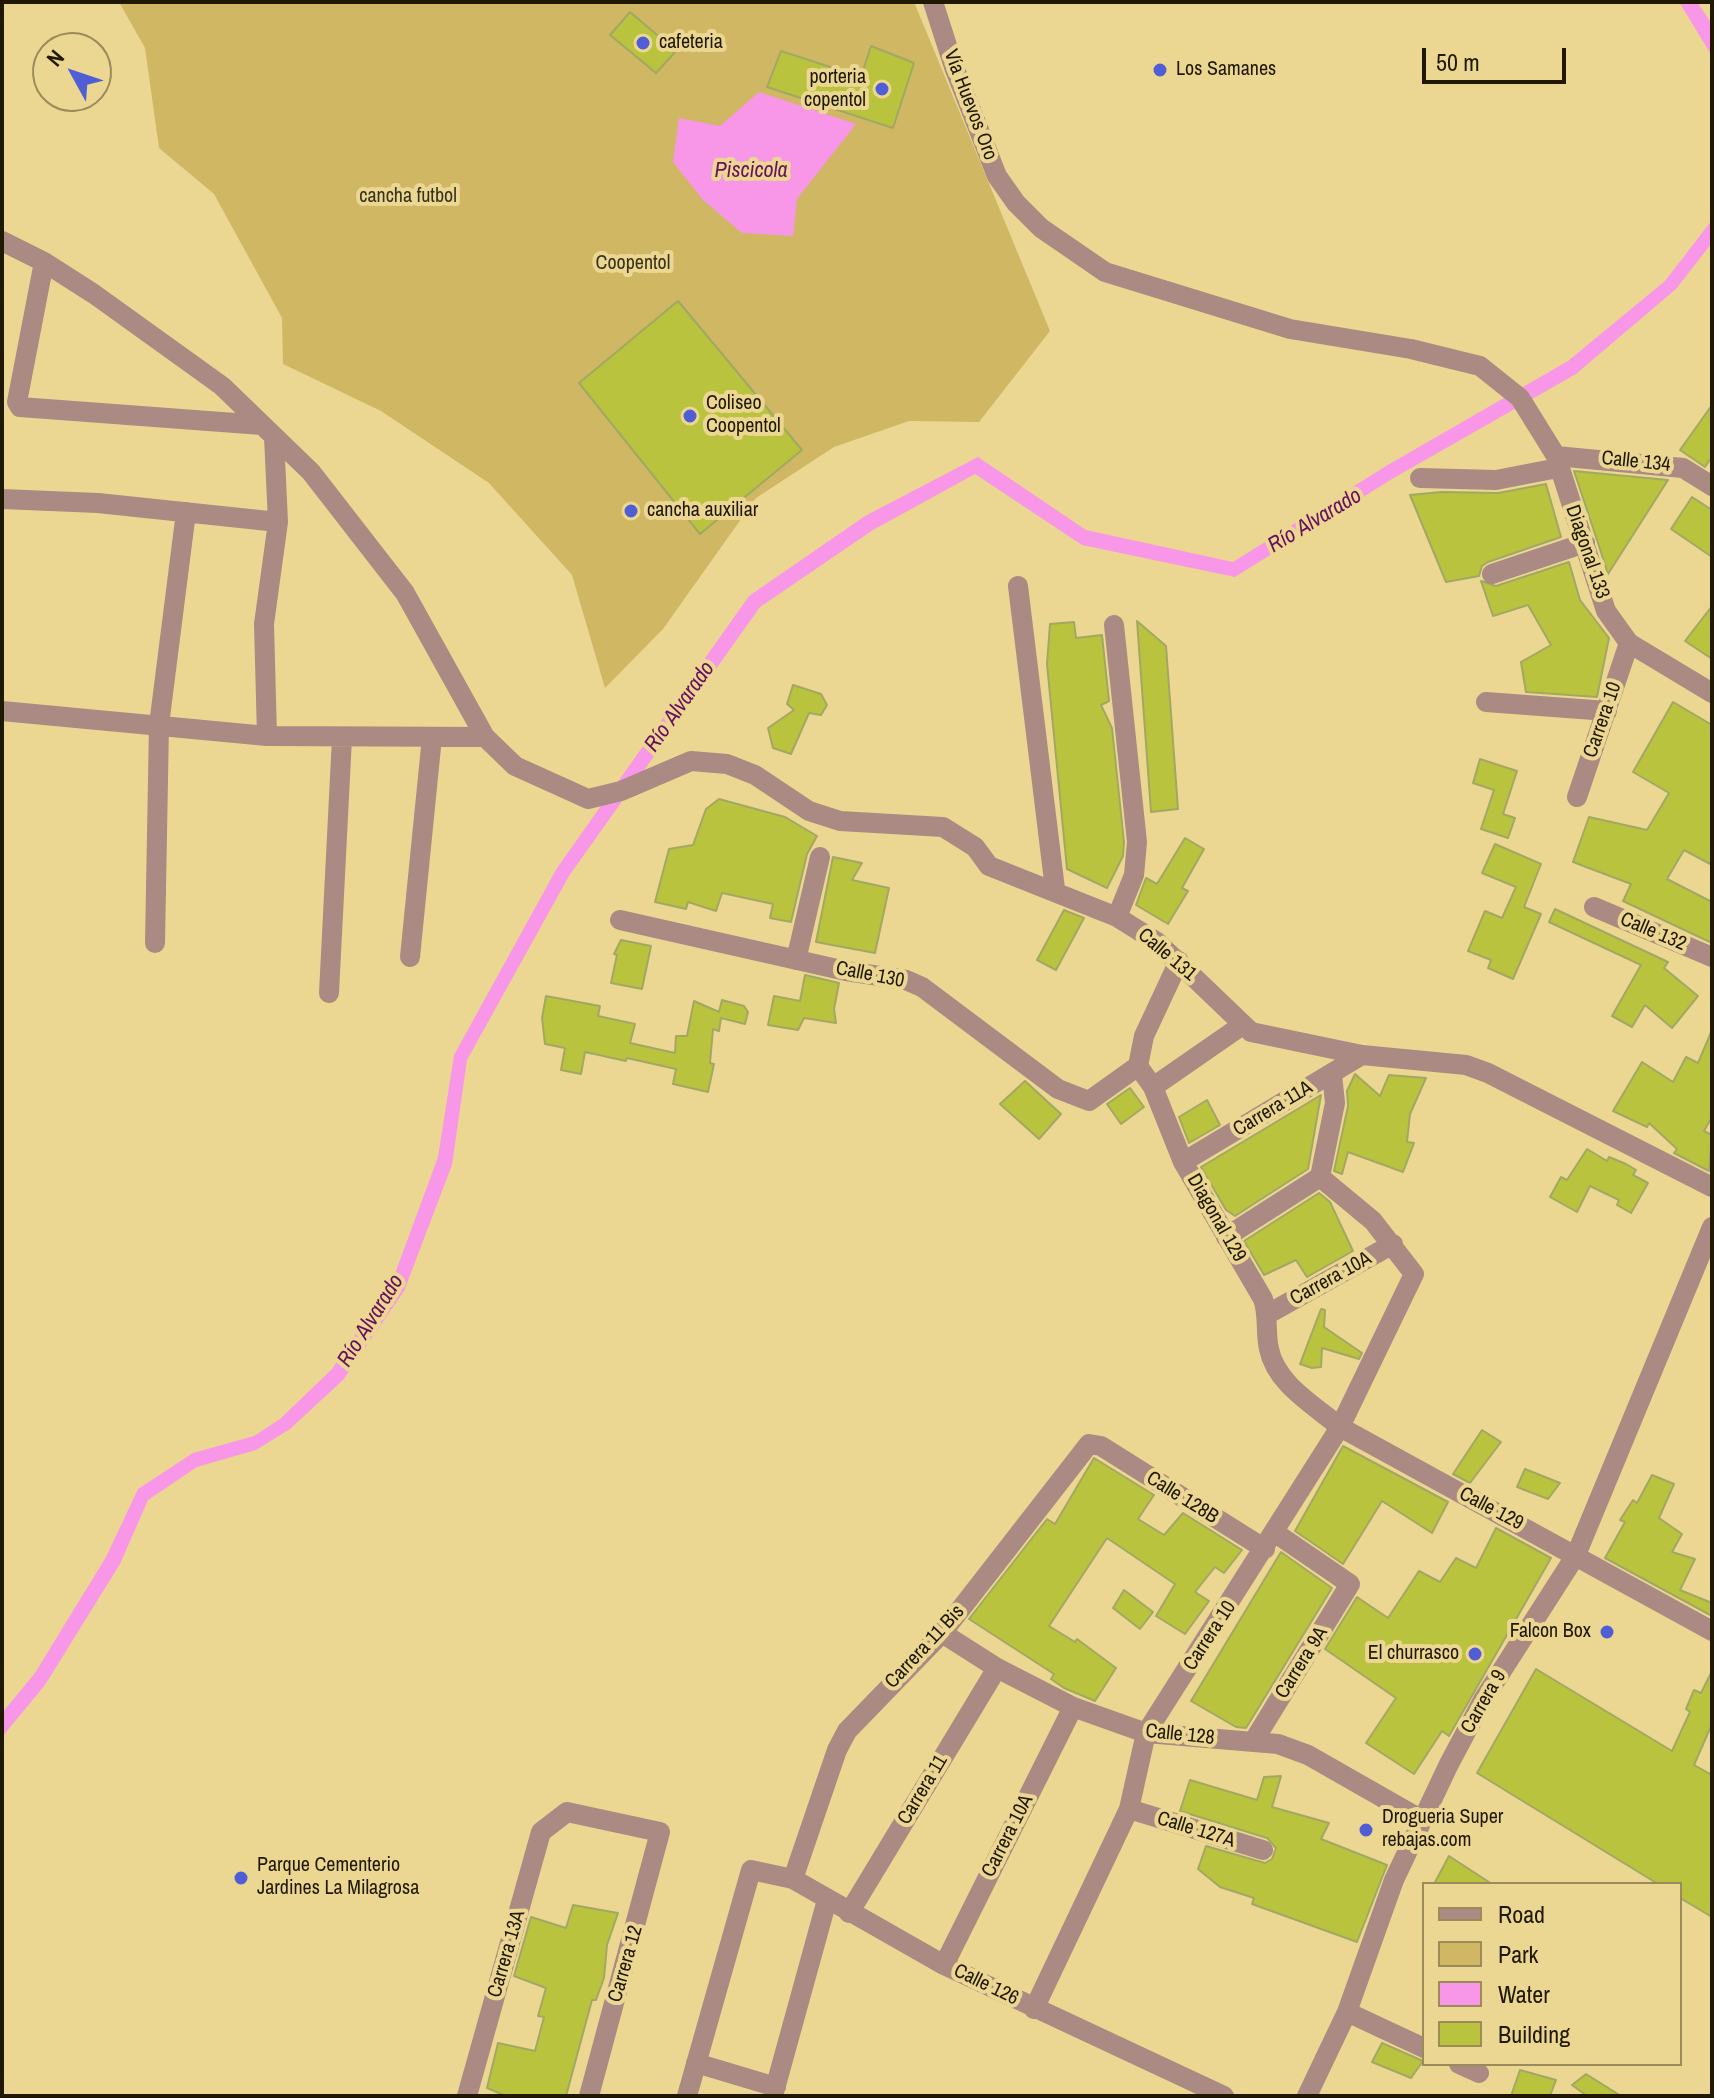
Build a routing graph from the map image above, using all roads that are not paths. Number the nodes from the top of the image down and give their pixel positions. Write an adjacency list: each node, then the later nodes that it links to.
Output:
1 (933, 2): 4 (street, Vía Huevos Oro)
2 (2, 241): 3 (street, Calle 131)
3 (44, 262): 5 (street, Calle 131); 5 (street)
4 (1480, 366): 6 (street, Diagonal 133)
5 (268, 431): 11 (street); 24 (street, Calle 131)
6 (1557, 462): 7 (street); 8 (street, Calle 134); 12 (street, Diagonal 133)
7 (1420, 478)
8 (1710, 480)
9 (2, 499): 10 (street)
10 (186, 512): 11 (street); 21 (street)
11 (278, 522): 22 (street)
12 (1585, 543): 13 (street); 16 (street, Diagonal 133)
13 (1492, 574)
14 (1018, 586): 28 (street)
15 (1114, 625): 30 (street)
16 (1629, 643): 17 (street); 20 (street, Carrera 10)
17 (1712, 693)
18 (1486, 702): 20 (street)
19 (2, 711): 21 (street)
20 (1607, 711): 26 (street, Carrera 10)
21 (159, 725): 22 (street); 32 (street)
22 (267, 736): 25 (street)
23 (432, 737): 24 (street); 25 (street); 33 (street)
24 (485, 737): 28 (street, Calle 131)
25 (342, 738): 37 (street)
26 (1577, 797)
27 (820, 857): 35 (street)
28 (1055, 889): 30 (street, Calle 131)
29 (1594, 907): 34 (street, Calle 132)
30 (1117, 917): 36 (street, Calle 131)
31 (620, 920): 35 (street, Calle 130)
32 (155, 943)
33 (410, 957)
34 (1712, 957)
35 (796, 960): 40 (street, Calle 130)
36 (1179, 961): 38 (street, Calle 131); 40 (street)
37 (329, 993)
38 (1241, 1026): 39 (street, Calle 131); 42 (street)
39 (1362, 1055): 41 (street, Carrera 11A); 45 (street, Calle 131)
40 (1138, 1066): 42 (street, Diagonal 129)
41 (1332, 1074): 43 (street, Carrera 11A); 44 (street)
42 (1153, 1087): 43 (street, Diagonal 129)
43 (1183, 1162): 46 (street, Diagonal 129)
44 (1320, 1177): 46 (street); 48 (street)
45 (1712, 1187)
46 (1226, 1237): 49 (street, Diagonal 129)
47 (1710, 1238): 54 (street, Carrera 9)
48 (1393, 1244): 49 (street, Carrera 10A); 51 (street, Carrera 10)
49 (1268, 1314): 50 (street, Diagonal 129)
50 (1279, 1374): 51 (street, Calle 129)
51 (1340, 1427): 53 (street, Carrera 10); 54 (street, Calle 129)
52 (1101, 1446): 53 (street, Calle 128B); 57 (street, Carrera 11 Bis)
53 (1269, 1540): 55 (street, Calle 128B); 60 (street, Carrera 10)
54 (1576, 1555): 56 (street, Calle 129); 63 (street, Carrera 9)
55 (1350, 1584): 61 (street, Carrera 9A)
56 (1712, 1631)
57 (942, 1633): 58 (street, Calle 128); 66 (street, Carrera 11 Bis)
58 (997, 1668): 59 (street, Calle 128); 68 (street, Carrera 11)
59 (1073, 1707): 60 (street, Calle 128); 69 (street, Carrera 10A)
60 (1146, 1733): 61 (street, Calle 128); 62 (street, Carrera 10)
61 (1253, 1742): 63 (street, Calle 128)
62 (1129, 1809): 65 (street, Calle 127A); 70 (street, Carrera 10)
63 (1422, 1820): 71 (street, Carrera 9)
64 (660, 1832): 77 (street, Carrera 13A); 78 (street, Carrera 12)
65 (1263, 1850)
66 (793, 1879): 67 (street, Calle 126); 73 (street, Calle 126)
67 (827, 1900): 68 (street, Calle 126); 76 (street)
68 (849, 1913): 69 (street, Calle 126)
69 (944, 1965): 70 (street, Calle 126)
70 (1034, 2009): 80 (street, Calle 126)
71 (1347, 2012): 72 (street); 81 (street, Carrera 9)
72 (1422, 2047)
73 (696, 2063): 76 (street); 79 (street)
74 (1463, 2066): 75 (street)
75 (1479, 2073)
76 (774, 2091)
77 (467, 2096)
78 (589, 2096)
79 (687, 2096)
80 (1224, 2096)
81 (1307, 2096)

